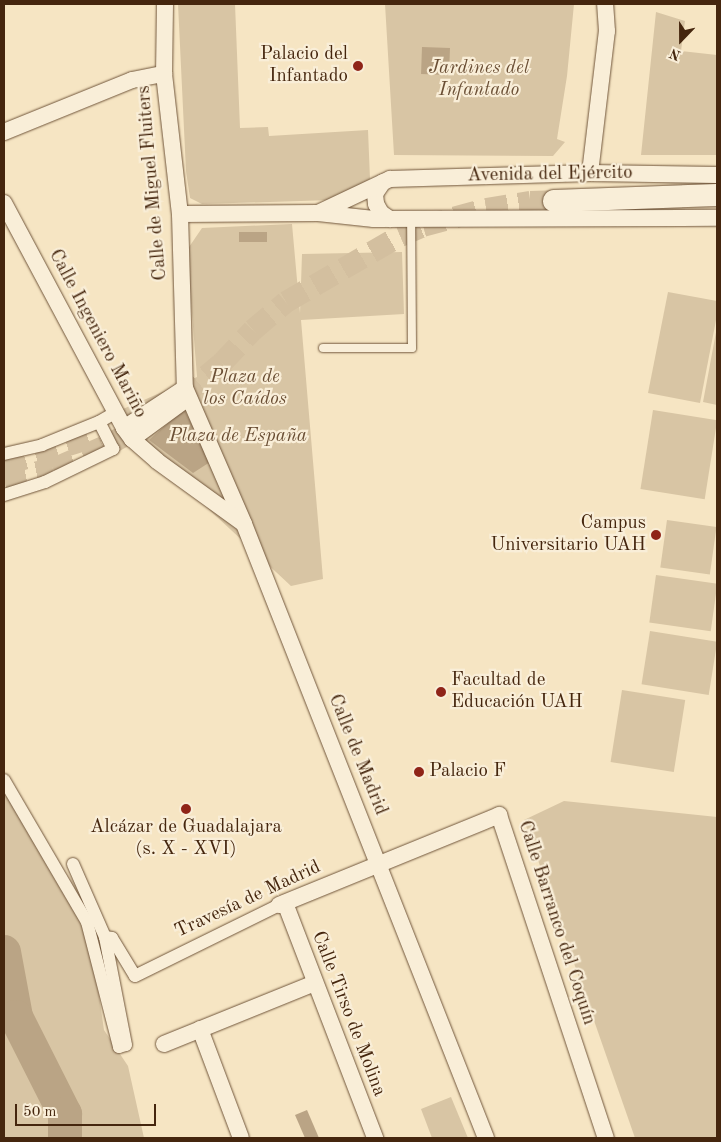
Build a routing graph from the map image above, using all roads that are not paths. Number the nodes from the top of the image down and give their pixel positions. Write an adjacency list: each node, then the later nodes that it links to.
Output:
1 (165, 4): 3 (street, Calle de Miguel Fluiters)
2 (605, 4): 5 (street)
3 (164, 74): 4 (street); 12 (street, Calle de Miguel Fluiters)
4 (4, 132)
5 (590, 173): 6 (street, Avenida del Ejército); 7 (street, Avenida del Ejército)
6 (717, 175)
7 (383, 182): 11 (street, Avenida del Ejército); 14 (street)
8 (717, 195): 9 (main road, Avenida del Ejército)
9 (553, 197)
10 (4, 203): 18 (street, Calle Ingeniero Mariño)
11 (318, 213): 12 (street, Avenida del Ejército); 14 (street, Avenida del Ejército)
12 (180, 214): 17 (street, Calle de Miguel Fluiters)
13 (717, 218): 15 (street, Avenida del Ejército)
14 (390, 219): 15 (street, Avenida del Ejército)
15 (411, 219): 16 (lane)
16 (323, 348)
17 (187, 393): 20 (street); 23 (street, Calle de Madrid)
18 (116, 412): 19 (street); 20 (street, Calle Ingeniero Mariño)
19 (100, 422): 21 (street); 22 (street)
20 (128, 434): 23 (street, Calle Ingeniero Mariño)
21 (4, 454)
22 (4, 495)
23 (244, 524): 26 (street, Calle de Madrid)
24 (4, 779): 28 (street)
25 (73, 864): 28 (street)
26 (378, 864): 27 (street, Travesía de Madrid); 34 (street, Calle de Madrid); 35 (street, Calle Barranco del Coquín)
27 (282, 904): 28 (street, Travesía de Madrid); 29 (street, Calle Tirso de Molina)
28 (105, 937)
29 (315, 983): 30 (street); 33 (street, Calle Tirso de Molina)
30 (200, 1029): 31 (street); 32 (street)
31 (164, 1044)
32 (241, 1138)
33 (375, 1138)
34 (486, 1138)
35 (606, 1138)

